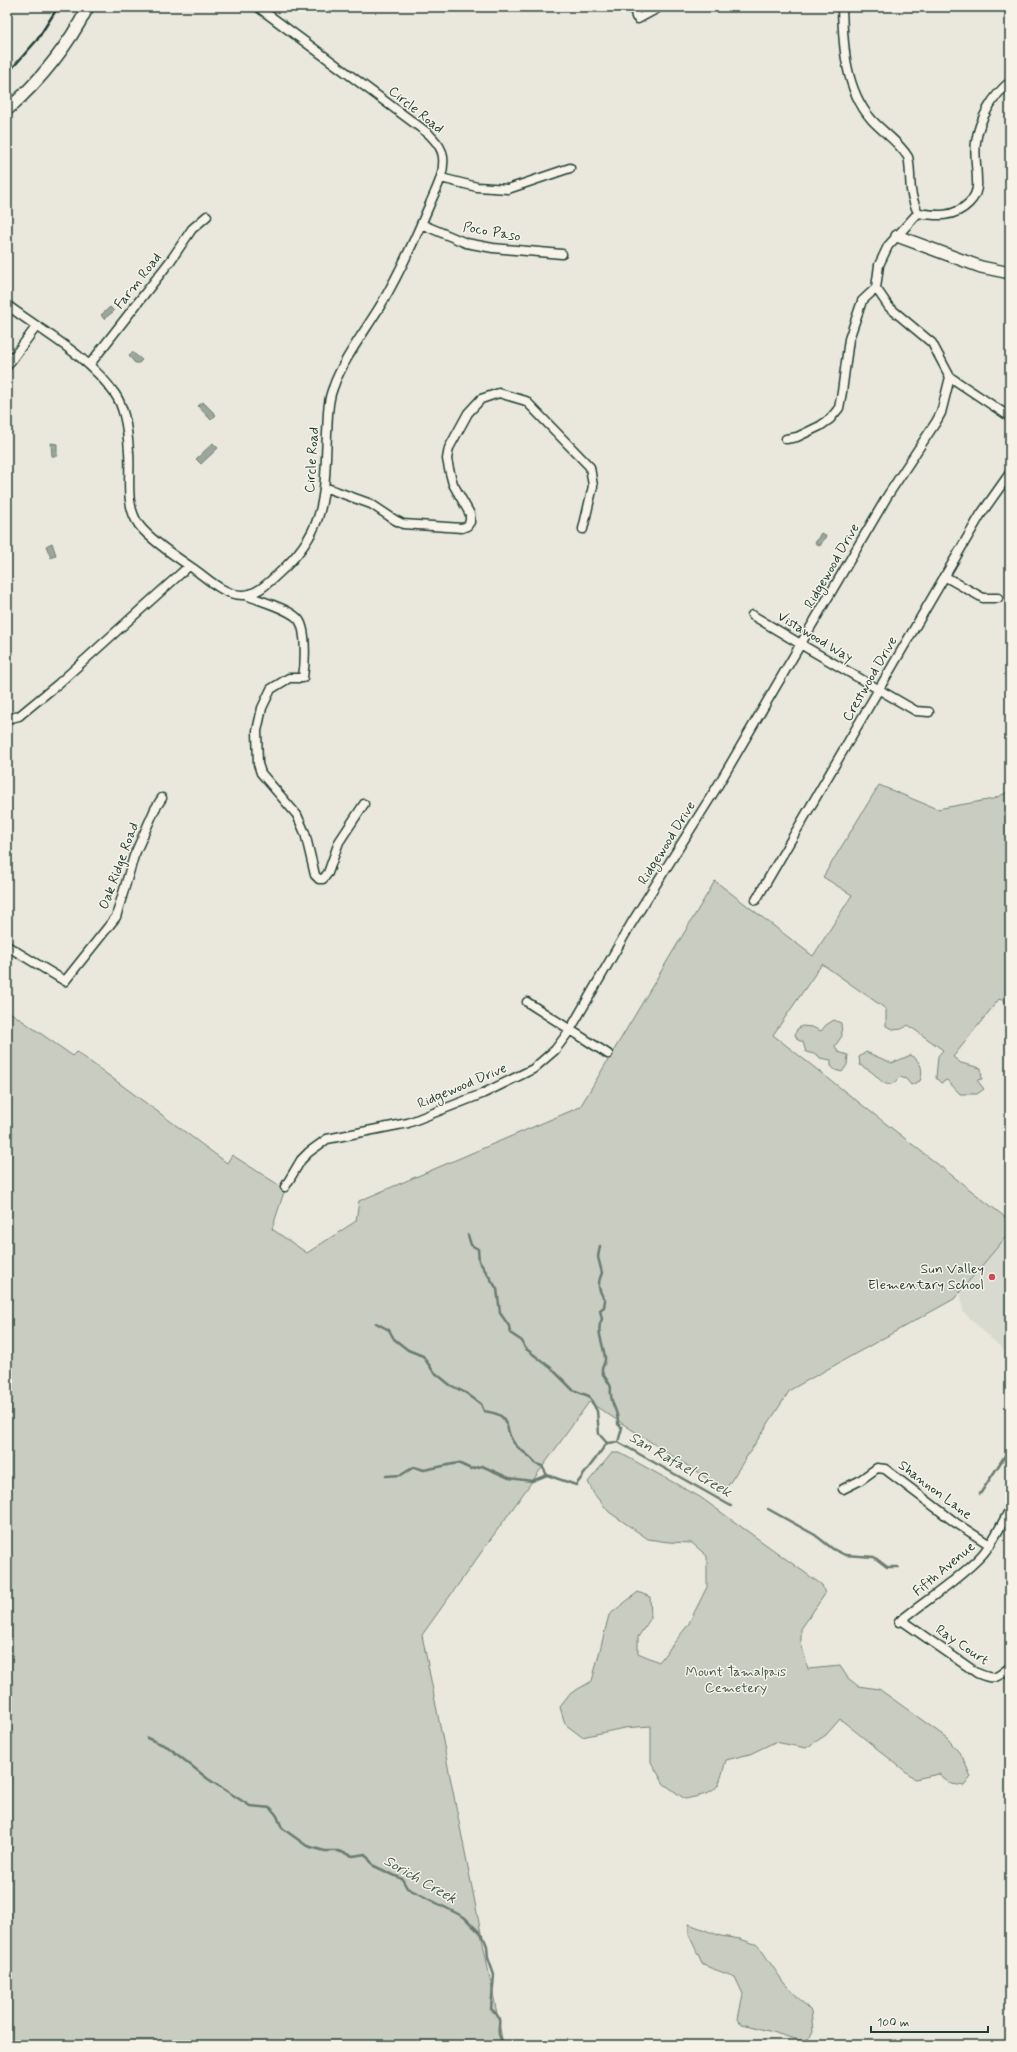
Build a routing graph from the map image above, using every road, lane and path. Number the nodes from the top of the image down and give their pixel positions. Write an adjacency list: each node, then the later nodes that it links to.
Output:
1 (88, 7): 7 (main road)
2 (258, 7): 9 (street, Circle Road)
3 (634, 7): 4 (street)
4 (660, 7)
5 (842, 7): 10 (street)
6 (1010, 82): 10 (street)
7 (7, 110)
8 (570, 168): 9 (street)
9 (441, 178): 12 (street, Circle Road)
10 (918, 213): 13 (street)
11 (207, 216): 19 (street, Farm Road)
12 (421, 224): 14 (street, Poco Paso); 25 (street, Circle Road)
13 (897, 236): 15 (main road); 16 (street)
14 (562, 254)
15 (1010, 273)
16 (876, 288): 21 (street); 23 (street)
17 (7, 305): 18 (street)
18 (36, 327): 19 (street); 20 (street)
19 (90, 364): 27 (street)
20 (7, 366)
21 (950, 378): 22 (street); 32 (street, Ridgewood Drive)
22 (1010, 417)
23 (786, 439)
24 (1010, 473): 28 (street, Crestwood Drive)
25 (324, 487): 26 (street); 29 (street, Circle Road)
26 (583, 529)
27 (190, 566): 29 (street); 35 (street)
28 (944, 576): 30 (street); 33 (street, Crestwood Drive)
29 (246, 595): 37 (street)
30 (998, 598)
31 (752, 615): 32 (street, Vistawood Way)
32 (802, 646): 33 (street, Vistawood Way); 41 (street, Ridgewood Drive)
33 (879, 690): 34 (street, Vistawood Way); 38 (street, Crestwood Drive)
34 (929, 712)
35 (7, 719)
36 (162, 798): 39 (street, Oak Ridge Road)
37 (364, 804)
38 (756, 900)
39 (7, 946)
40 (527, 1002): 41 (street)
41 (570, 1030): 42 (street); 43 (street, Ridgewood Drive)
42 (608, 1054)
43 (285, 1187)
44 (843, 1489): 46 (street, Shannon Lane)
45 (1010, 1509): 46 (street, Fifth Avenue)
46 (990, 1545): 47 (street, Fifth Avenue)
47 (900, 1621): 48 (street, Ray Court)
48 (1010, 1667)

